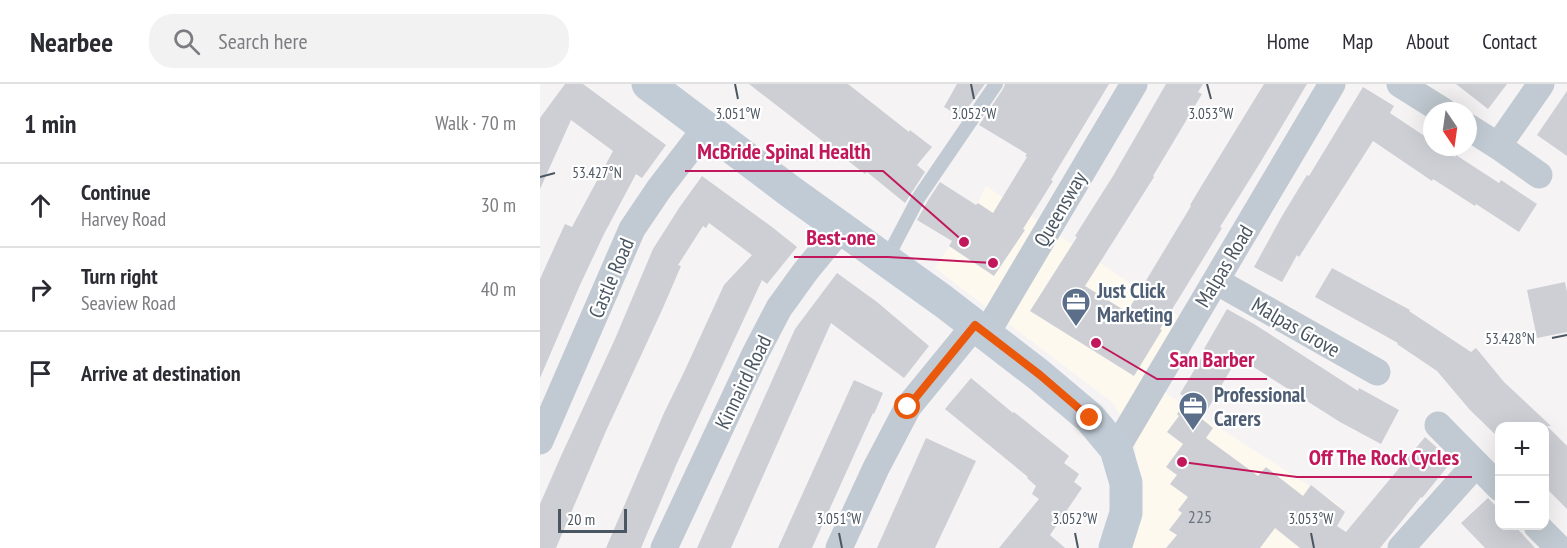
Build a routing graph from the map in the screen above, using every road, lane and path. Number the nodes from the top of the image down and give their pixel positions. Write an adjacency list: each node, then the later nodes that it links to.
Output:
1 (648, 84): 8 (street)
2 (996, 84): 13 (lane)
3 (1134, 84): 15 (street, Queensway)
4 (1332, 84): 14 (street, Malpas Road)
5 (1400, 84): 7 (street)
6 (1541, 84): 10 (street)
7 (1429, 102)
8 (706, 128): 12 (street); 18 (street, Castle Road)
9 (1477, 133): 10 (street)
10 (1498, 146): 11 (street)
11 (1539, 175)
12 (841, 228): 13 (street); 23 (street, Kinnaird Road)
13 (886, 260): 15 (street)
14 (1216, 281): 16 (street, Malpas Grove); 19 (street, Malpas Road)
15 (980, 330): 19 (street); 24 (street, Queensway)
16 (1377, 372)
17 (1438, 425): 20 (street)
18 (540, 441)
19 (1116, 449): 25 (street)
20 (1476, 464): 21 (street); 26 (street)
21 (1495, 483)
22 (1542, 530): 27 (street)
23 (664, 548)
24 (839, 548)
25 (1115, 548)
26 (1401, 548)
27 (1559, 548)

